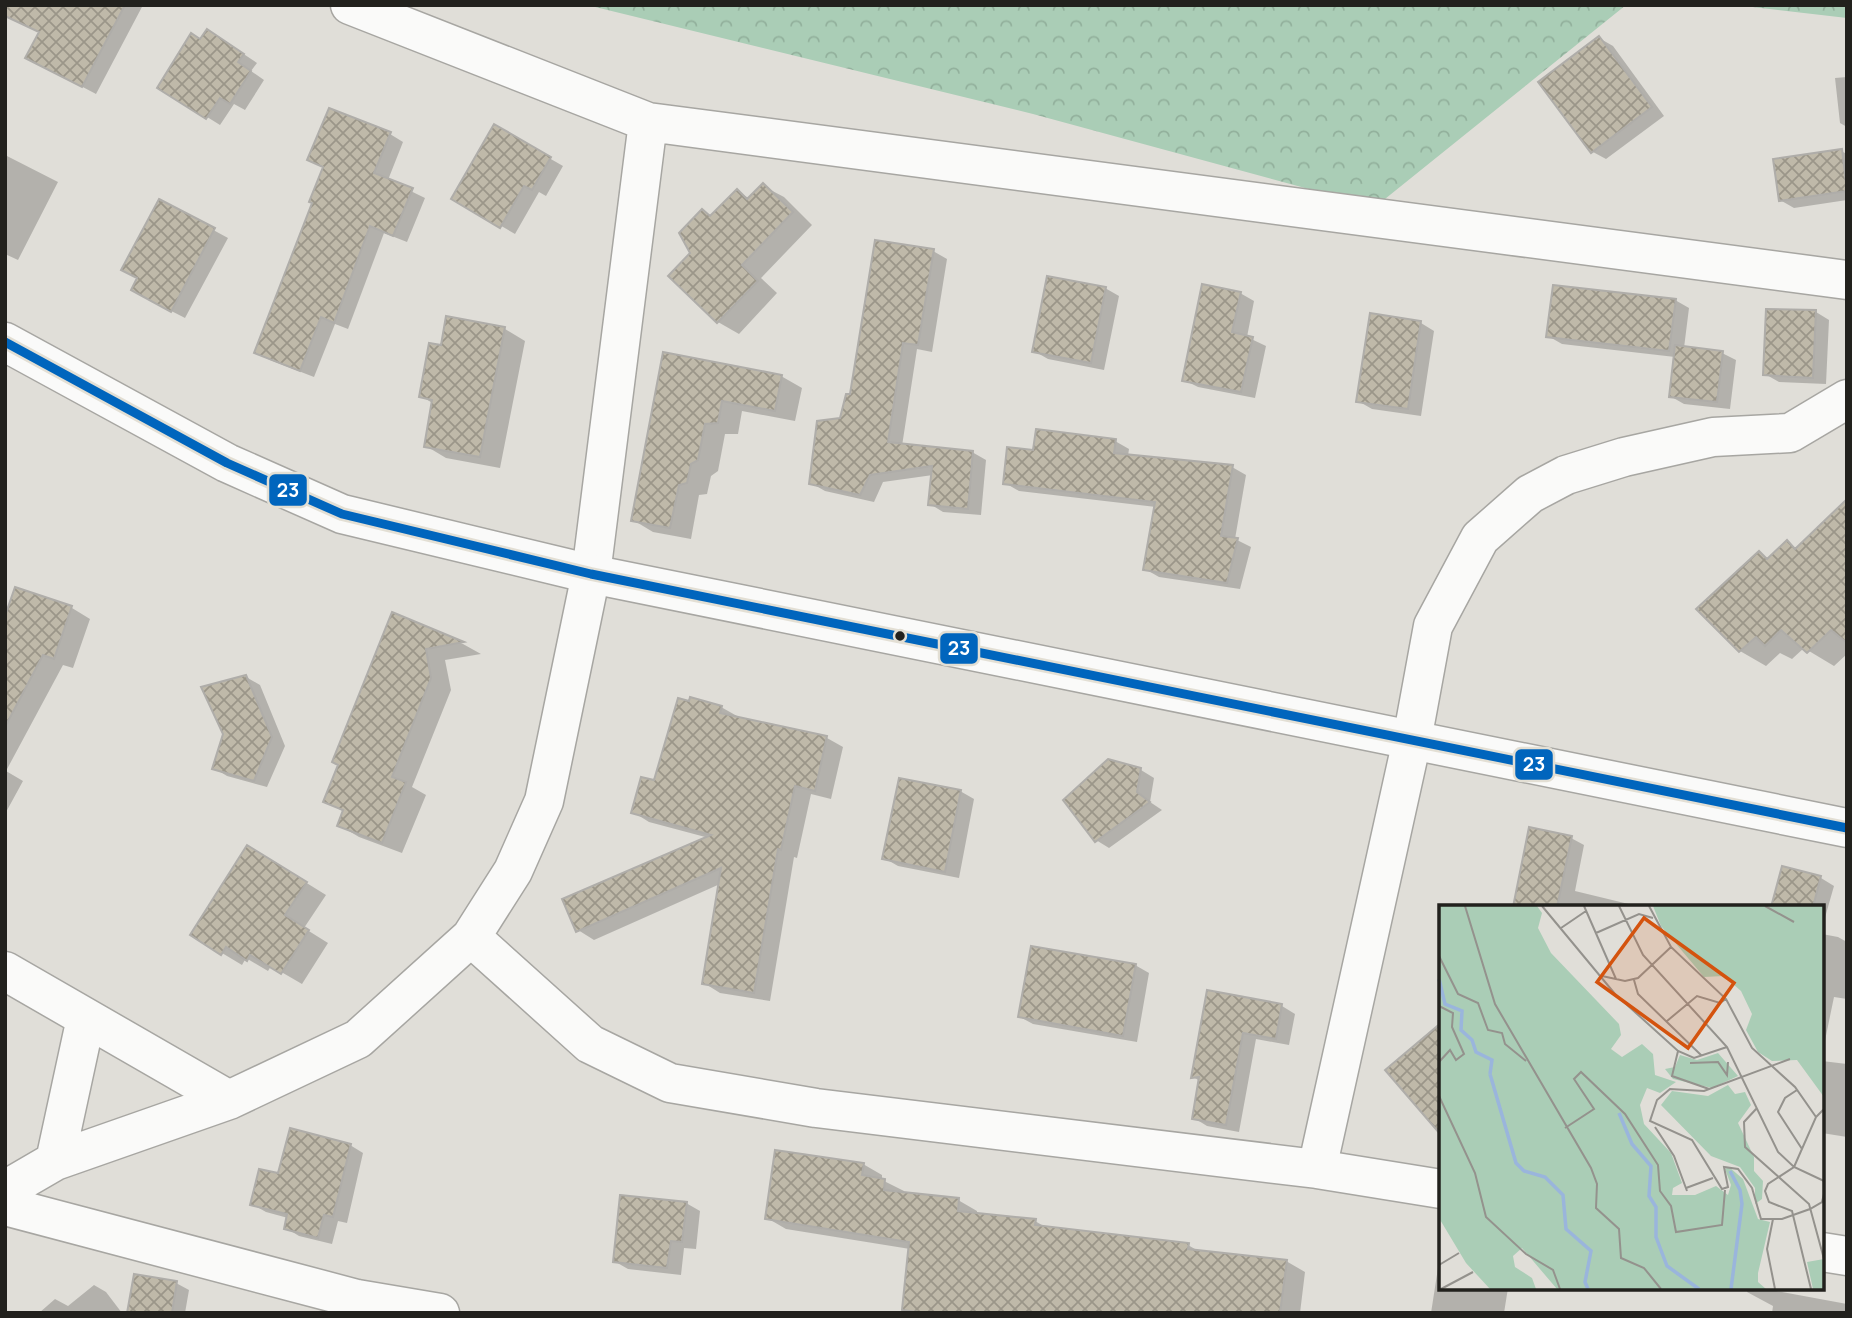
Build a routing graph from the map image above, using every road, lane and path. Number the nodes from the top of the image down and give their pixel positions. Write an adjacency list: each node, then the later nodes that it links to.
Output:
1 (350, 5): 2 (street)
2 (648, 122): 3 (street); 6 (street)
3 (1847, 280)
4 (5, 342): 6 (street)
5 (1847, 400): 7 (street)
6 (591, 574): 7 (street); 9 (street)
7 (1412, 740): 8 (street); 14 (street)
8 (1847, 828)
9 (471, 937): 12 (street); 14 (street)
10 (5, 971): 11 (street)
11 (86, 1018): 12 (street); 13 (street)
12 (229, 1100): 13 (street)
13 (55, 1161): 16 (street)
14 (1317, 1169): 15 (street)
15 (1439, 1189)
16 (5, 1190)
17 (5, 1206): 20 (street)
18 (1824, 1252): 19 (street)
19 (1847, 1256)
20 (440, 1313)

